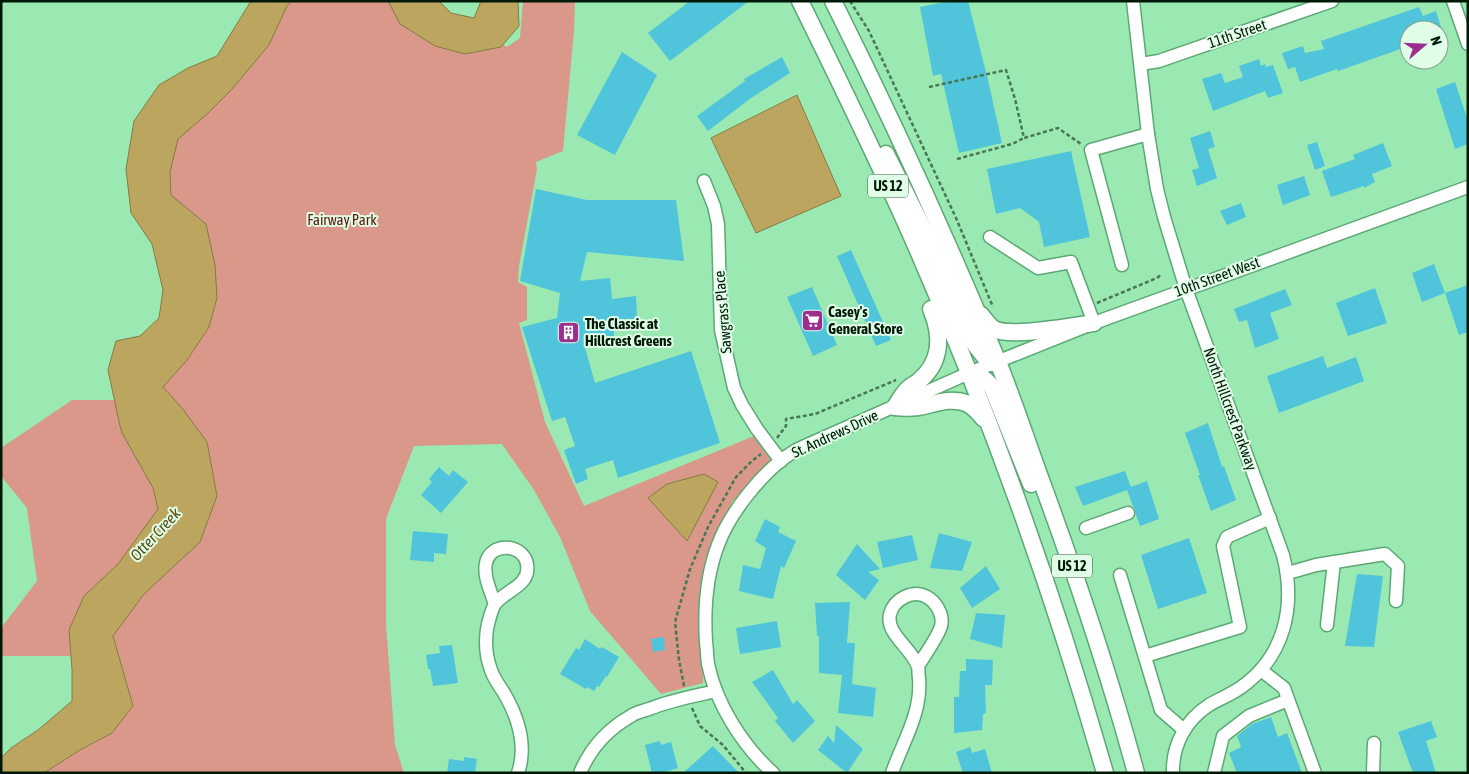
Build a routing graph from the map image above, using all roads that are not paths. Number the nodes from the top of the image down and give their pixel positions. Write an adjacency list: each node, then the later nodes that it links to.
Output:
1 (800, 1): 7 (main road, US 12)
2 (833, 1): 16 (main road, US 12)
3 (1133, 1): 8 (street, North Hillcrest Parkway)
4 (1332, 1): 8 (street, 11th Street)
5 (1453, 1): 6 (street)
6 (1468, 44)
7 (825, 51): 9 (main road, US 12); 18 (main road)
8 (1141, 64): 10 (street, North Hillcrest Parkway)
9 (840, 85): 19 (main road, US 12); 20 (main road)
10 (1148, 134): 14 (street); 15 (street, North Hillcrest Parkway)
11 (704, 181): 22 (street, Sawgrass Place)
12 (1468, 186): 15 (street, 10th Street West)
13 (990, 237): 17 (street)
14 (1122, 265)
15 (1186, 289): 17 (street, 10th Street West); 24 (street, North Hillcrest Parkway)
16 (976, 309): 17 (main road); 18 (main road, US 12)
17 (1094, 323): 18 (street, 10th Street West)
18 (998, 362): 19 (street, 10th Street West); 29 (main road, US 12)
19 (969, 374): 20 (street, St. Andrews Drive); 21 (main road, US 12); 29 (main road)
20 (895, 407): 21 (main road); 22 (street, St. Andrews Drive)
21 (988, 422): 44 (main road, US 12)
22 (781, 461): 36 (street, St. Andrews Drive)
23 (1128, 513): 25 (street)
24 (1270, 518): 27 (street, North Hillcrest Parkway); 33 (street)
25 (1086, 528)
26 (1334, 562): 27 (street); 30 (street); 32 (street)
27 (1288, 573): 35 (street, North Hillcrest Parkway)
28 (1120, 575): 33 (street)
29 (1079, 584): 45 (main road, US 12)
30 (1396, 601)
31 (495, 604): 40 (street)
32 (1328, 625)
33 (1144, 656): 38 (street)
34 (918, 666): 34 (street); 43 (street)
35 (1260, 670): 37 (street); 38 (street, North Hillcrest Parkway)
36 (716, 690): 41 (street); 42 (street, St. Andrews Drive)
37 (1288, 700): 47 (street); 48 (street)
38 (1184, 730): 46 (street, North Hillcrest Parkway)
39 (1374, 743): 49 (street)
40 (518, 773)
41 (580, 773)
42 (774, 773)
43 (892, 773)
44 (1105, 773)
45 (1136, 773)
46 (1173, 773)
47 (1214, 773)
48 (1315, 773)
49 (1373, 773)

